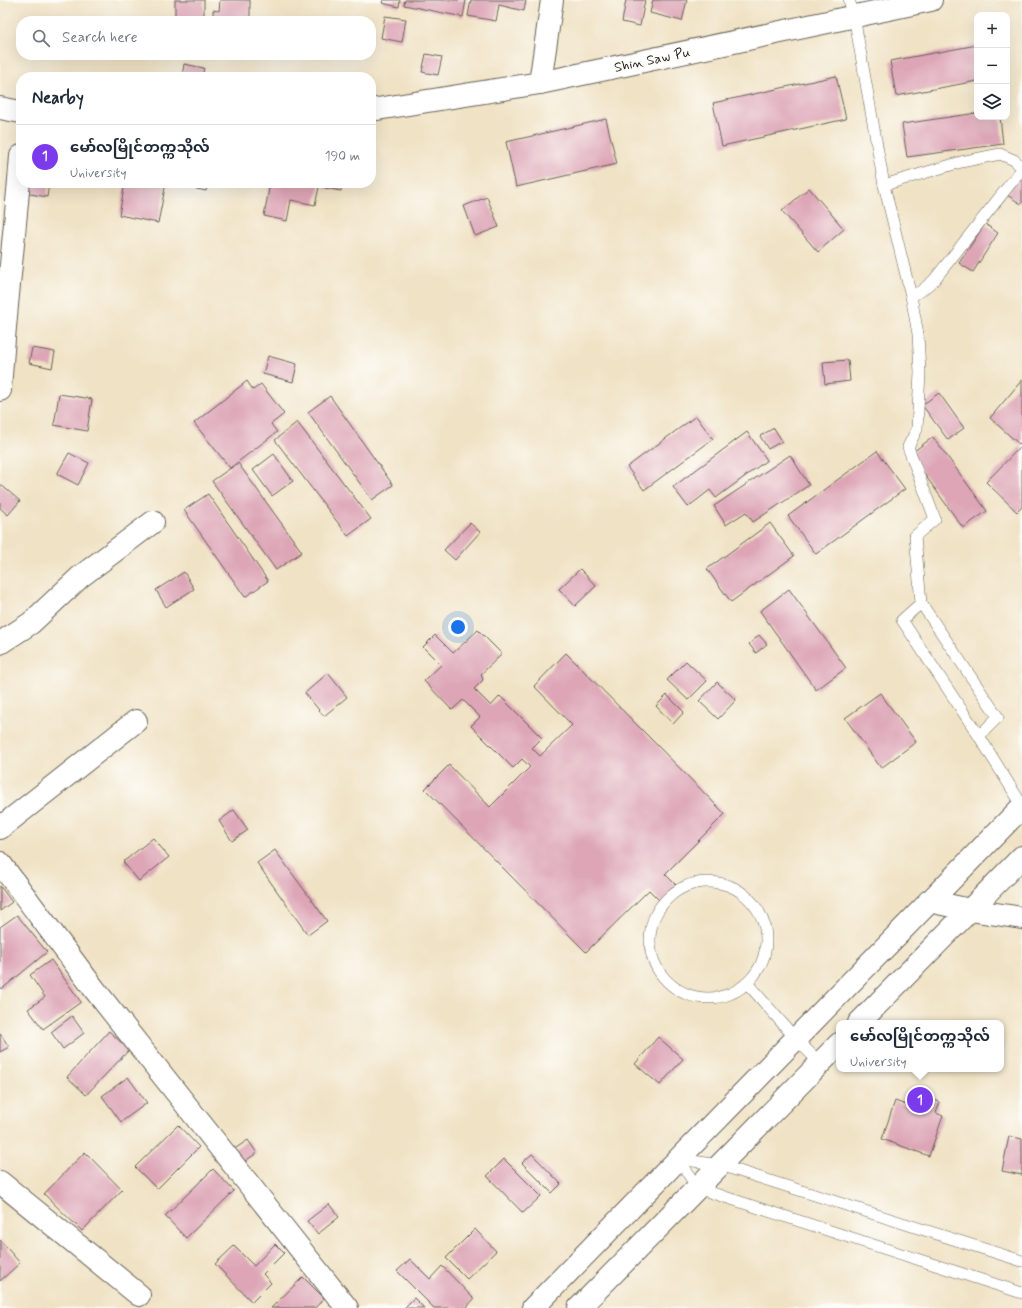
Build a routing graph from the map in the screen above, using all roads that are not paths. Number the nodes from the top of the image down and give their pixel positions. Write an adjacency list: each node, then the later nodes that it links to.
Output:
1 (552, 0): 4 (street)
2 (924, 1): 3 (street, Shin Saw Pu)
3 (852, 8): 4 (street, Shin Saw Pu); 9 (lane)
4 (540, 83): 6 (street, Shin Saw Pu)
5 (0, 108): 7 (street)
6 (376, 109)
7 (16, 111)
8 (1022, 168): 9 (lane); 11 (lane)
9 (884, 185): 11 (lane)
10 (18, 188): 12 (street)
11 (911, 296): 14 (lane)
12 (0, 390)
13 (153, 522): 15 (street)
14 (921, 604): 17 (lane); 17 (lane)
15 (0, 642)
16 (136, 722): 19 (street)
17 (979, 736): 18 (lane)
18 (1022, 806): 22 (street)
19 (0, 828)
20 (1022, 857): 23 (street)
21 (0, 863): 37 (street)
22 (929, 902): 23 (street); 27 (street)
23 (970, 910): 24 (street); 26 (street)
24 (1022, 918)
25 (748, 984): 25 (lane); 27 (lane)
26 (862, 1020)
27 (796, 1039): 29 (lane); 30 (street)
28 (836, 1047): 29 (street)
29 (820, 1064): 31 (street)
30 (679, 1159): 31 (lane); 33 (lane); 38 (street)
31 (720, 1165): 33 (street); 34 (lane)
32 (0, 1182): 36 (street)
33 (697, 1188): 35 (lane); 39 (street)
34 (1022, 1261)
35 (1022, 1293)
36 (139, 1295)
37 (347, 1308)
38 (533, 1308)
39 (579, 1308)

